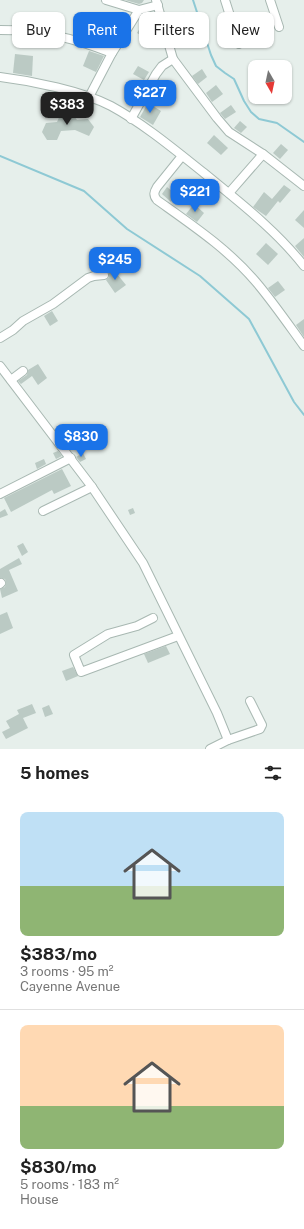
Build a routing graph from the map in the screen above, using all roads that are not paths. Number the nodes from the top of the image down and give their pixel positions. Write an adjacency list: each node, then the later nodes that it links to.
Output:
1 (106, 0): 5 (street)
2 (225, 0): 6 (street)
3 (270, 0): 7 (street)
4 (157, 3): 5 (street); 10 (street)
5 (139, 10): 9 (street)
6 (229, 12)
7 (279, 27)
8 (0, 30): 9 (street)
9 (112, 52): 12 (street)
10 (173, 59): 13 (street); 14 (street)
11 (0, 77): 12 (street)
12 (89, 97): 13 (street)
13 (131, 119): 15 (street)
14 (263, 154): 16 (street); 17 (street)
15 (182, 156): 17 (street); 21 (street)
16 (304, 186)
17 (229, 193): 18 (street)
18 (304, 266)
19 (104, 275): 20 (street)
20 (0, 338)
21 (304, 346)
22 (0, 366): 24 (street)
23 (23, 371): 24 (street)
24 (11, 380): 25 (street)
25 (71, 458): 26 (street); 27 (street)
26 (92, 487): 28 (street); 30 (street)
27 (0, 494)
28 (43, 511)
29 (153, 618): 30 (street)
30 (178, 636): 32 (street)
31 (250, 701): 32 (street)
32 (228, 740): 33 (street)
33 (210, 749)

